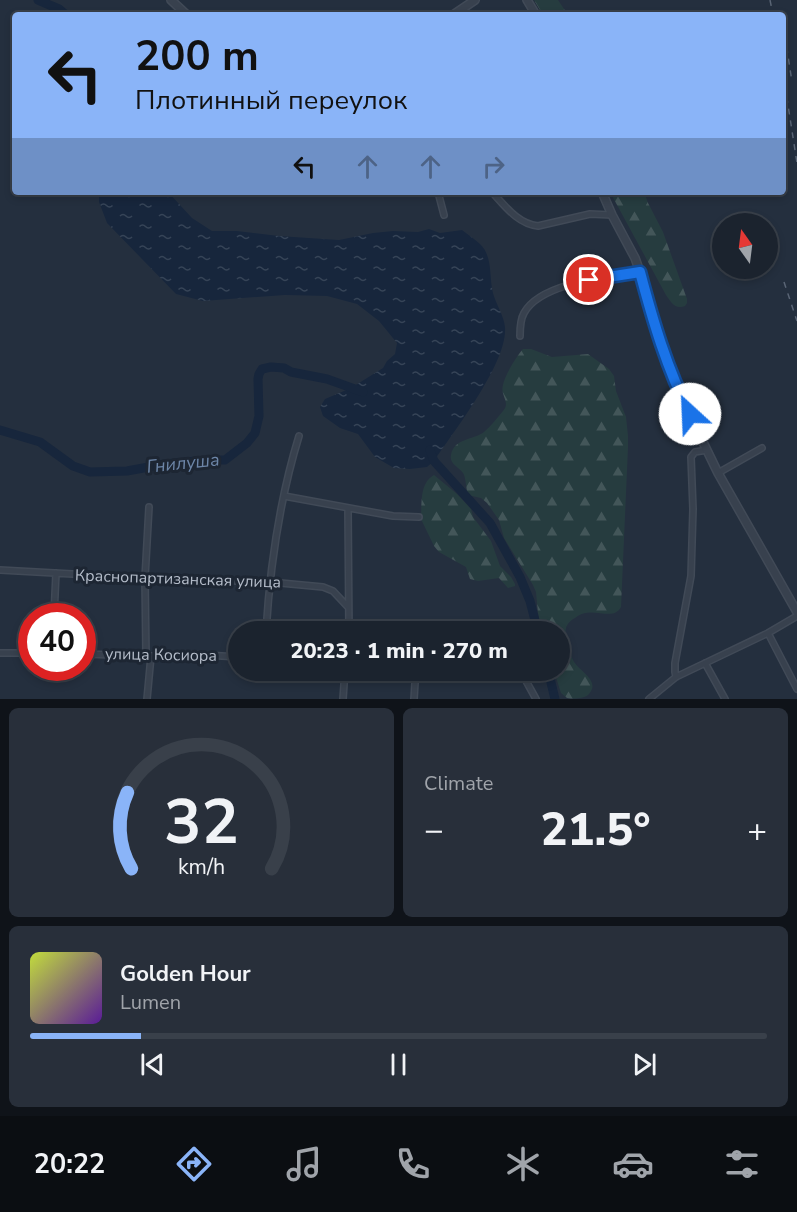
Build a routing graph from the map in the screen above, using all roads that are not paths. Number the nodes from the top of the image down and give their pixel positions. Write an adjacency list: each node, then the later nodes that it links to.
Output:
1 (171, 0): 3 (street)
2 (475, 0): 4 (street)
3 (184, 12)
4 (457, 12)
5 (441, 195): 8 (street)
6 (495, 195): 9 (street)
7 (603, 195): 9 (street)
8 (444, 215)
9 (612, 215): 10 (street)
10 (640, 272): 11 (street); 14 (street)
11 (520, 336)
12 (299, 435): 16 (street)
13 (762, 448): 15 (street)
14 (707, 450): 15 (street); 36 (street)
15 (718, 473): 26 (street)
16 (284, 496): 18 (street); 23 (street)
17 (149, 507): 22 (street)
18 (348, 509): 19 (street); 25 (street)
19 (419, 517)
20 (0, 570): 21 (street, Краснопартизанская улица)
21 (56, 573): 22 (street, Краснопартизанская улица); 24 (street)
22 (145, 578): 23 (street, Краснопартизанская улица); 33 (street)
23 (270, 582): 25 (street, Краснопартизанская улица); 27 (street)
24 (55, 603)
25 (348, 607): 28 (street)
26 (797, 614): 29 (street)
27 (267, 621)
28 (349, 621)
29 (768, 633): 35 (street); 40 (street)
30 (0, 653): 31 (street)
31 (18, 653)
32 (96, 654): 33 (street, улица Косиора)
33 (148, 656): 34 (street, улица Косиора); 41 (street)
34 (228, 656)
35 (705, 663): 36 (street); 46 (street)
36 (676, 677): 45 (street)
37 (344, 681): 42 (street)
38 (526, 681): 44 (street)
39 (415, 683): 43 (street)
40 (797, 689)
41 (147, 699)
42 (343, 699)
43 (414, 699)
44 (536, 699)
45 (649, 699)
46 (725, 699)

